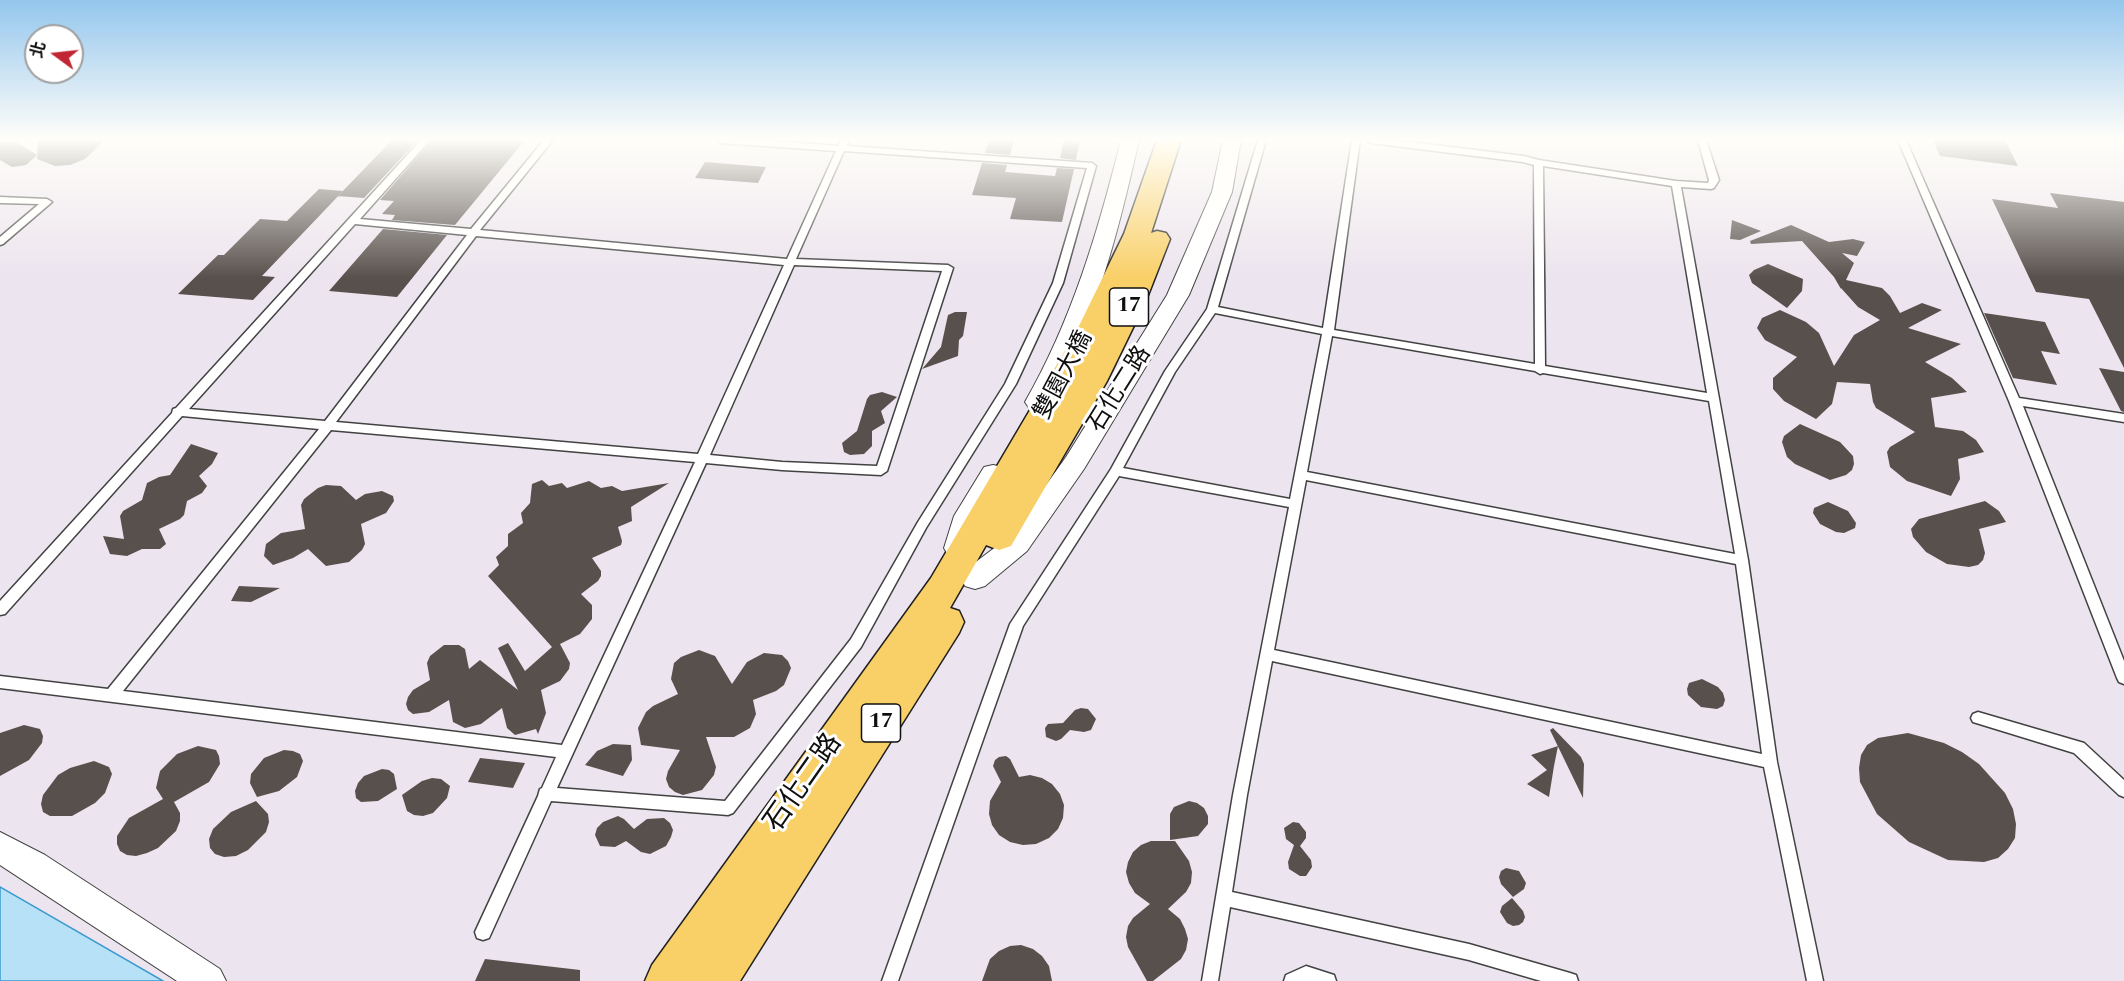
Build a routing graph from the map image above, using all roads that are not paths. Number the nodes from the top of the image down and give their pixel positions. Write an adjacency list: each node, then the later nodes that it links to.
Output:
1 (383, 186): 15 (lane)
2 (512, 186): 16 (lane)
3 (824, 186): 18 (lane)
4 (1086, 186): 43 (lane)
5 (1119, 186): 33 (street, 石化二路)
6 (1153, 186): 27 (main road, 雙園大橋 / 17)
7 (1176, 186): 27 (main road, 雙園大橋 / 17)
8 (1223, 186): 33 (street, 石化二路)
9 (1248, 186): 19 (lane)
10 (1349, 186): 20 (lane)
11 (1538, 186): 21 (lane)
12 (1676, 186): 22 (lane)
13 (1922, 186): 23 (lane)
14 (0, 200): 17 (lane)
15 (351, 220): 16 (lane); 24 (lane)
16 (474, 232): 18 (lane); 26 (lane)
17 (0, 242)
18 (789, 262): 28 (lane); 28 (lane)
19 (1212, 309): 20 (lane); 29 (lane)
20 (1328, 332): 21 (lane); 30 (lane)
21 (1540, 370): 22 (lane)
22 (1712, 398): 32 (lane)
23 (2015, 400): 25 (lane); 36 (lane)
24 (177, 412): 26 (lane); 34 (lane)
25 (2124, 418)
26 (329, 424): 28 (lane); 38 (lane)
27 (1036, 454): 33 (main road, 石化二路 / 17)
28 (702, 459): 40 (lane)
29 (1116, 471): 31 (lane); 50 (lane)
30 (1301, 475): 31 (lane); 32 (lane)
31 (1295, 504): 35 (lane)
32 (1742, 560): 41 (lane)
33 (960, 583): 48 (main road, 石化二路 / 17); 49 (main road, 石化二路 / 17)
34 (0, 610)
35 (1267, 654): 41 (lane); 45 (lane)
36 (2124, 678)
37 (0, 682): 38 (lane)
38 (111, 696): 40 (lane)
39 (1978, 718): 42 (lane)
40 (565, 752): 43 (lane)
41 (1770, 762): 55 (lane)
42 (2124, 790)
43 (545, 794): 46 (lane)
44 (0, 847): 47 (street)
45 (1224, 898): 51 (lane); 54 (lane)
46 (483, 932)
47 (208, 981)
48 (668, 981)
49 (714, 981)
50 (890, 981)
51 (1210, 981)
52 (1292, 981): 53 (lane)
53 (1328, 981)
54 (1570, 981)
55 (1815, 981)

